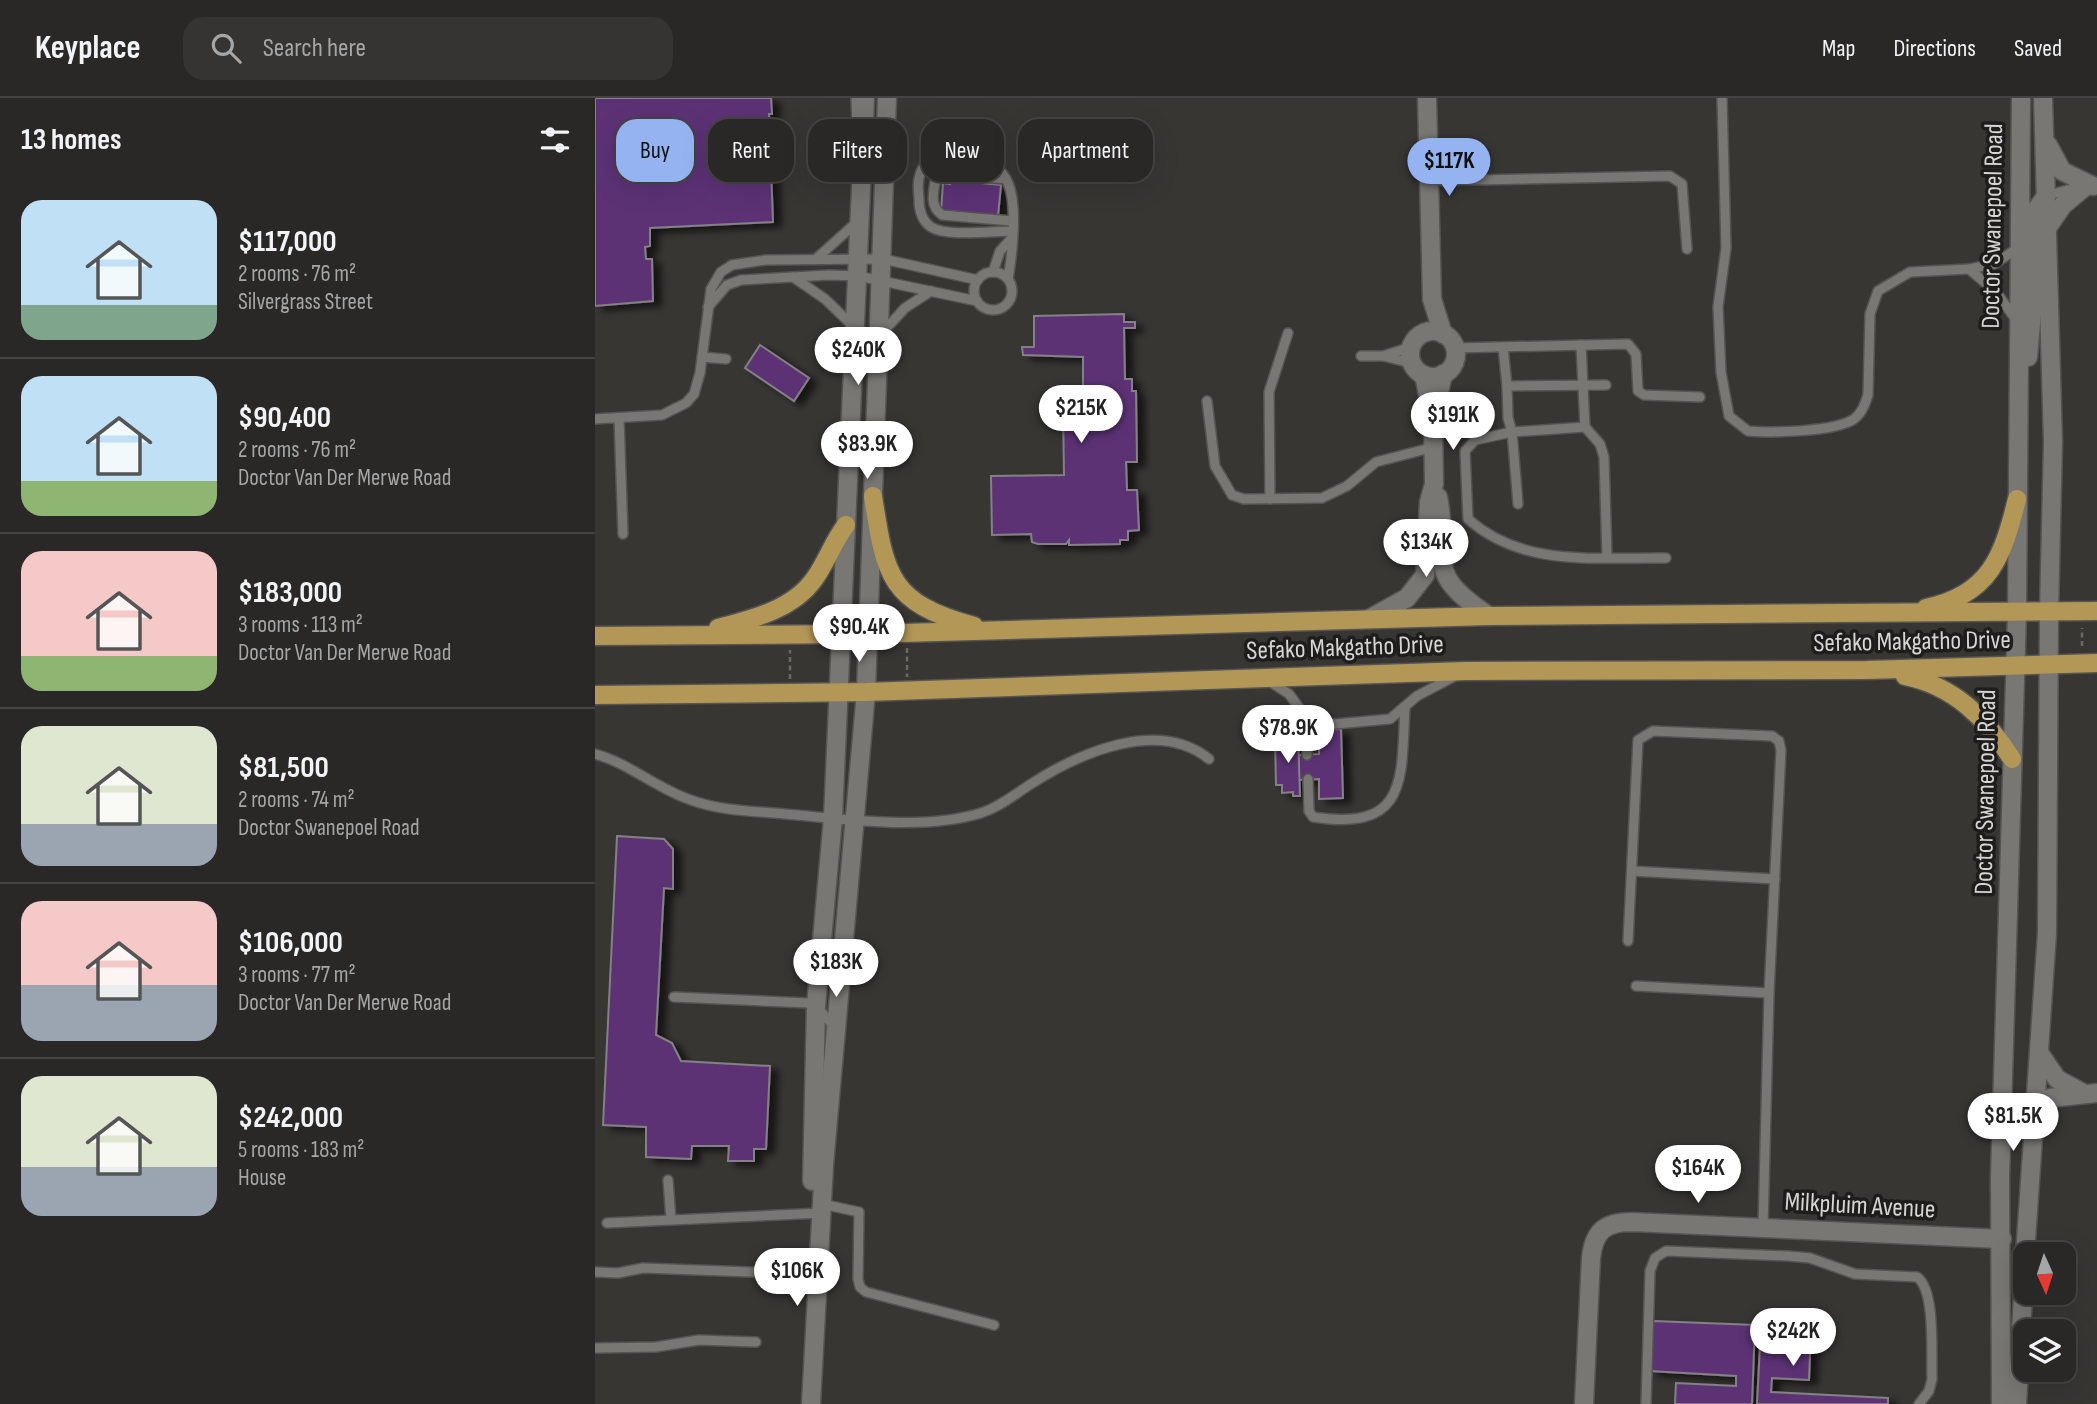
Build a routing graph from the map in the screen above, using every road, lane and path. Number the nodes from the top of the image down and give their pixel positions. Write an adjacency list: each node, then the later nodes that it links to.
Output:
1 (856, 98): 8 (lane)
2 (865, 98): 9 (street)
3 (887, 98): 23 (street)
4 (1427, 98): 12 (street)
5 (1723, 98): 24 (lane)
6 (2021, 98): 20 (street, Doctor Swanepoel Road)
7 (2043, 98): 10 (street, Doctor Swanepoel Road)
8 (856, 119)
9 (863, 119)
10 (2043, 132): 14 (street); 15 (street, Doctor Swanepoel Road)
11 (1006, 180): 18 (lane); 18 (lane); 18 (lane)
12 (1429, 181): 19 (lane); 32 (street)
13 (861, 182): 16 (street)
14 (2093, 186): 15 (lane); 17 (street)
15 (2046, 196): 17 (street, Doctor Swanepoel Road); 55 (street)
16 (860, 218): 21 (lane); 22 (street)
17 (2046, 229): 70 (street, Doctor Swanepoel Road)
18 (1012, 230): 25 (lane); 28 (lane)
19 (1687, 248)
20 (2018, 248): 24 (lane); 35 (street, Doctor Swanepoel Road)
21 (817, 258): 22 (lane); 34 (lane)
22 (859, 258): 23 (lane); 26 (street)
23 (883, 259): 29 (street); 30 (lane)
24 (1969, 269): 35 (lane)
25 (993, 272): 28 (lane); 30 (lane)
26 (858, 276): 27 (lane); 29 (lane); 36 (street)
27 (793, 277): 34 (lane); 36 (lane)
28 (1008, 279): 33 (lane)
29 (882, 280): 31 (lane); 38 (street)
30 (978, 280): 33 (lane)
31 (930, 291): 33 (lane); 38 (lane)
32 (1432, 299): 39 (street); 42 (street)
33 (977, 301)
34 (707, 309): 45 (lane)
35 (2019, 322): 55 (street, Doctor Swanepoel Road)
36 (855, 328): 65 (street)
37 (1288, 333): 62 (lane)
38 (879, 336): 61 (street)
39 (1449, 341): 41 (lane); 42 (street); 47 (street)
40 (1581, 345): 41 (lane); 50 (lane); 51 (lane)
41 (1503, 347): 49 (lane)
42 (1417, 355): 44 (lane); 44 (lane); 47 (street); 56 (street)
43 (1361, 356): 44 (lane)
44 (1383, 356)
45 (702, 357): 46 (lane); 53 (lane)
46 (726, 359)
47 (1443, 374): 56 (street)
48 (1606, 385): 50 (lane)
49 (1507, 386): 50 (lane); 58 (lane)
50 (1582, 386): 57 (lane)
51 (1700, 397)
52 (1207, 401): 62 (lane)
53 (619, 418): 54 (lane); 66 (lane)
54 (595, 419)
55 (2019, 419): 63 (street, Doctor Swanepoel Road)
56 (1433, 420): 59 (street)
57 (1585, 427): 58 (lane); 67 (lane)
58 (1512, 432): 64 (lane); 67 (lane)
59 (1434, 447): 60 (street); 62 (lane)
60 (1434, 484): 74 (street); 75 (street)
61 (873, 496): 76 (main road); 80 (street)
62 (1270, 499)
63 (2017, 499): 71 (street, Doctor Swanepoel Road); 73 (main road)
64 (1518, 505)
65 (846, 525): 79 (street); 81 (main road)
66 (623, 534)
67 (1607, 557): 68 (lane)
68 (1666, 558)
69 (2090, 611): 70 (main road, Sefako Makgatho Drive); 83 (path)
70 (2049, 612): 71 (main road, Sefako Makgatho Drive); 84 (street, Doctor Swanepoel Road)
71 (2017, 613): 72 (main road, Sefako Makgatho Drive); 85 (street, Doctor Swanepoel Road)
72 (1987, 614): 73 (main road, Sefako Makgatho Drive); 86 (path)
73 (1874, 615): 74 (main road, Sefako Makgatho Drive)
74 (1489, 616): 75 (main road, Sefako Makgatho Drive)
75 (1369, 619): 76 (main road, Sefako Makgatho Drive)
76 (992, 630): 77 (main road, Sefako Makgatho Drive)
77 (907, 633): 80 (main road, Sefako Makgatho Drive); 90 (path)
78 (790, 634): 79 (main road, Sefako Makgatho Drive); 81 (main road, Sefako Makgatho Drive); 93 (path)
79 (841, 634): 80 (main road, Sefako Makgatho Drive); 91 (street)
80 (867, 634): 92 (street)
81 (688, 635): 82 (main road, Sefako Makgatho Drive)
82 (595, 636)
83 (2089, 663): 84 (main road, Sefako Makgatho Drive)
84 (2049, 665): 85 (main road, Sefako Makgatho Drive); 107 (street, Doctor Swanepoel Road)
85 (2016, 666): 86 (main road, Sefako Makgatho Drive); 100 (street, Doctor Swanepoel Road)
86 (1988, 667): 87 (main road, Sefako Makgatho Drive)
87 (1867, 670): 88 (main road, Sefako Makgatho Drive); 100 (main road)
88 (1466, 671): 89 (main road, Sefako Makgatho Drive); 95 (lane)
89 (1262, 677): 90 (main road, Sefako Makgatho Drive); 96 (lane)
90 (907, 690): 92 (main road, Sefako Makgatho Drive)
91 (838, 692): 92 (main road, Sefako Makgatho Drive); 93 (main road, Sefako Makgatho Drive); 102 (street)
92 (866, 692): 103 (street)
93 (789, 693): 94 (main road, Sefako Makgatho Drive)
94 (595, 695)
95 (1405, 707): 96 (lane); 101 (lane)
96 (1306, 718): 98 (lane)
97 (595, 754): 102 (lane)
98 (1307, 754)
99 (1209, 759): 103 (lane)
100 (2012, 759): 121 (street, Doctor Swanepoel Road)
101 (1308, 779)
102 (833, 818): 103 (lane); 111 (street)
103 (853, 820): 112 (street)
104 (1632, 872): 105 (lane); 105 (lane); 106 (lane)
105 (1775, 880): 109 (lane)
106 (1628, 941)
107 (2045, 973): 113 (street, Doctor Swanepoel Road); 121 (street)
108 (1636, 986): 109 (lane)
109 (1769, 993): 120 (lane)
110 (674, 997): 111 (lane)
111 (816, 1006): 112 (lane); 117 (street)
112 (838, 1031): 117 (street)
113 (2040, 1054): 114 (street); 115 (street, Doctor Swanepoel Road)
114 (2091, 1093): 115 (street)
115 (2035, 1111): 122 (street, Doctor Swanepoel Road)
116 (668, 1180): 118 (lane)
117 (818, 1211): 118 (lane); 126 (lane); 129 (street); 130 (street)
118 (671, 1220): 119 (lane)
119 (607, 1223)
120 (1763, 1228): 121 (street, Milkpluim Avenue); 131 (street, Milkpluim Avenue)
121 (2002, 1239): 134 (street, Doctor Swanepoel Road)
122 (2026, 1242)
123 (595, 1272): 124 (lane)
124 (774, 1273)
125 (2022, 1306): 135 (street)
126 (994, 1325)
127 (756, 1342): 128 (lane)
128 (595, 1348)
129 (802, 1404)
130 (811, 1404)
131 (1584, 1404)
132 (1646, 1404): 133 (lane)
133 (1919, 1404)
134 (2001, 1404)
135 (2017, 1404)

